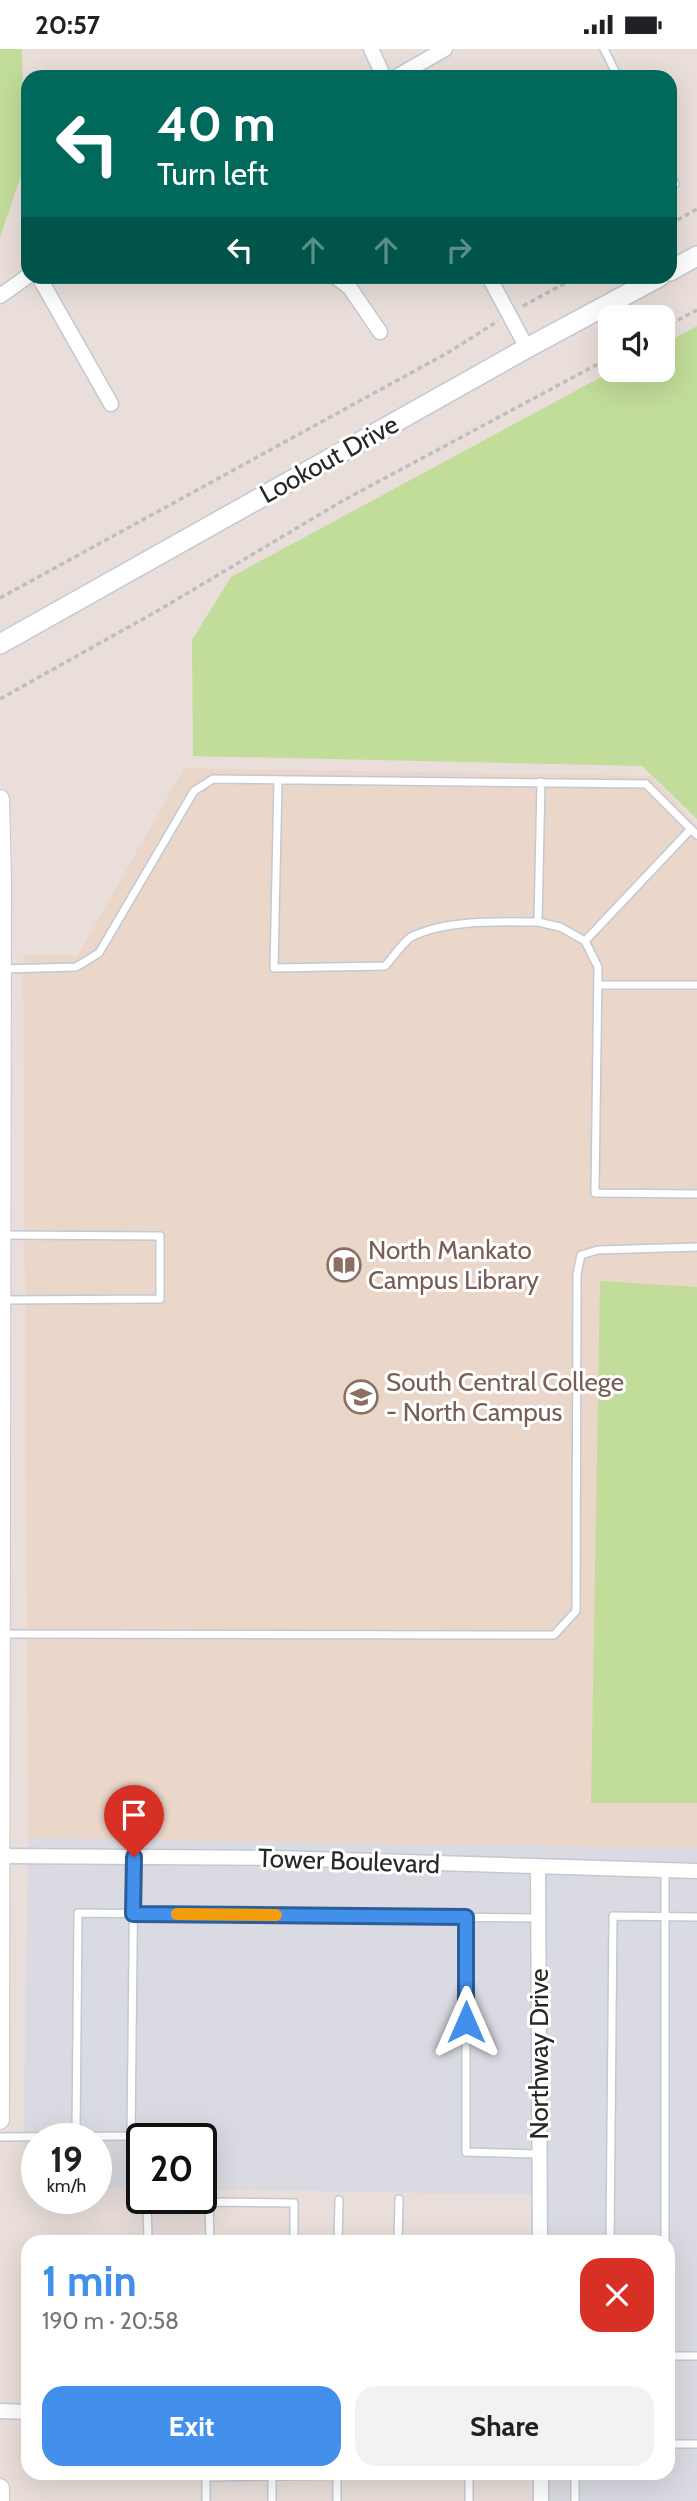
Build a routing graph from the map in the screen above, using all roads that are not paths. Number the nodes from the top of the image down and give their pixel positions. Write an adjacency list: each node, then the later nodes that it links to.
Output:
1 (370, 49): 4 (street)
2 (445, 49): 5 (street)
3 (604, 49): 6 (lane)
4 (380, 70)
5 (408, 70)
6 (614, 70)
7 (697, 256): 8 (main road)
8 (677, 267)
9 (21, 281): 14 (street)
10 (43, 284): 17 (street)
11 (346, 284): 15 (street)
12 (493, 284): 16 (street)
13 (646, 284): 16 (main road, Lookout Drive)
14 (0, 296)
15 (380, 332)
16 (527, 348): 18 (main road, Lookout Drive)
17 (111, 404)
18 (0, 644)
19 (278, 780): 20 (lane); 23 (lane); 25 (lane)
20 (541, 782): 22 (lane); 23 (lane)
21 (0, 799): 25 (street)
22 (694, 832): 24 (lane)
23 (538, 922): 24 (lane)
24 (585, 941): 26 (lane)
25 (2, 969): 28 (street)
26 (598, 985): 27 (lane); 29 (lane)
27 (697, 985)
28 (1, 1170): 30 (street)
29 (697, 1194)
30 (2, 1235): 32 (street); 32 (lane)
31 (697, 1247): 34 (lane)
32 (1, 1288): 33 (street)
33 (1, 1334): 34 (street)
34 (1, 1634): 35 (street)
35 (0, 1780): 36 (street)
36 (1, 1856): 37 (street, Tower Boulevard); 46 (street)
37 (134, 1857): 38 (street, Tower Boulevard); 41 (lane)
38 (538, 1867): 39 (street, Tower Boulevard); 45 (street, Northway Drive)
39 (665, 1871): 40 (street, Tower Boulevard); 42 (lane)
40 (697, 1871)
41 (133, 1914): 43 (lane); 47 (lane); 48 (lane)
42 (665, 1916): 44 (lane); 61 (lane); 62 (lane)
43 (466, 1917): 45 (lane); 51 (lane)
44 (697, 1917)
45 (538, 1918): 51 (street, Northway Drive)
46 (0, 2120)
47 (76, 2123)
48 (112, 2136)
49 (0, 2137): 50 (lane)
50 (21, 2137)
51 (539, 2154): 60 (street, Northway Drive)
52 (399, 2199): 59 (lane)
53 (339, 2200): 58 (lane)
54 (148, 2214): 55 (lane)
55 (148, 2235)
56 (210, 2235): 57 (lane)
57 (294, 2235)
58 (338, 2235)
59 (398, 2235)
60 (540, 2235)
61 (610, 2235)
62 (665, 2235)
63 (675, 2356): 64 (lane)
64 (697, 2356)
65 (0, 2411): 66 (street)
66 (21, 2412)
67 (675, 2444): 68 (lane)
68 (697, 2444)
69 (206, 2480): 77 (lane)
70 (272, 2480): 78 (lane)
71 (337, 2480): 79 (lane)
72 (469, 2480): 80 (lane)
73 (541, 2480): 81 (street)
74 (575, 2480): 82 (lane)
75 (0, 2488): 76 (street)
76 (0, 2501)
77 (206, 2501)
78 (272, 2501)
79 (337, 2501)
80 (469, 2501)
81 (541, 2501)
82 (575, 2501)

